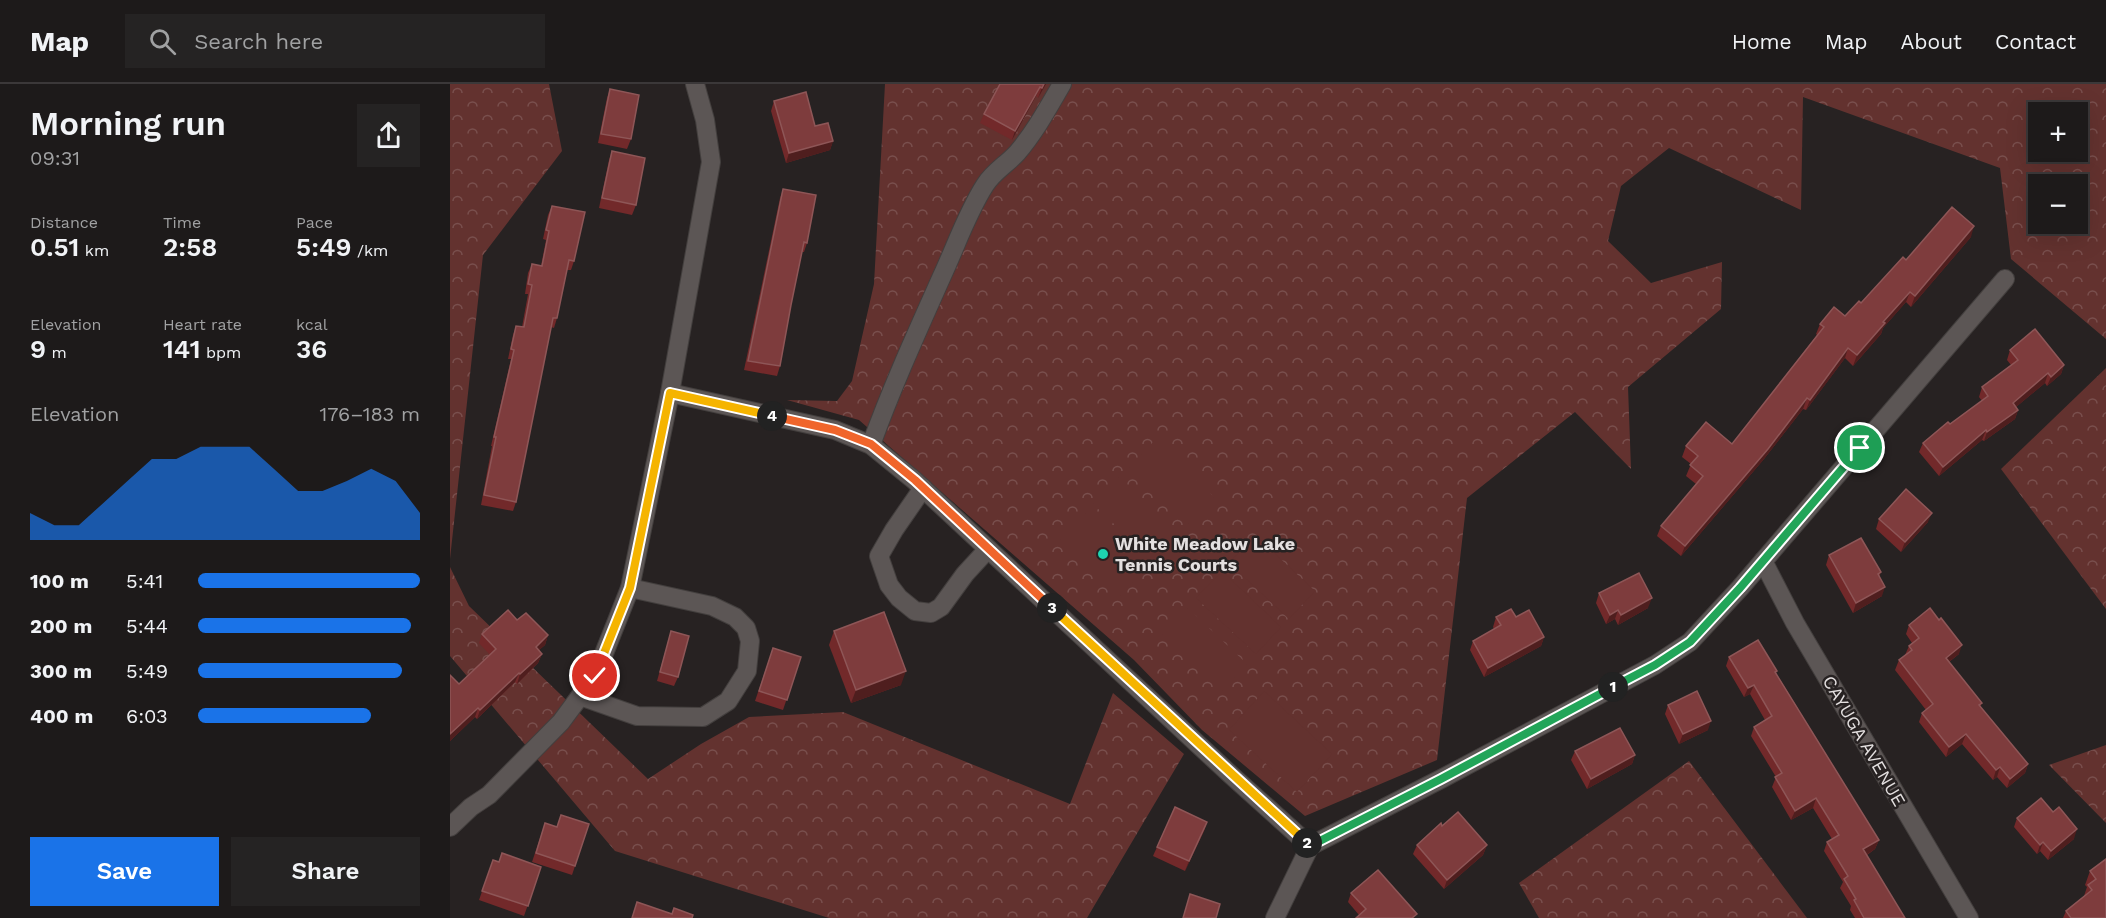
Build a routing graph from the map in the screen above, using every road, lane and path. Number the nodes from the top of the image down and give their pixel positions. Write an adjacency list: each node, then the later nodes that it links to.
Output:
1 (695, 84): 4 (street)
2 (1062, 84): 5 (street)
3 (2006, 279): 8 (street)
4 (670, 393): 5 (street); 9 (street)
5 (871, 444): 6 (street)
6 (923, 488): 7 (street); 7 (street)
7 (988, 549): 12 (street)
8 (1763, 561): 12 (street); 14 (street, CAYUGA AVENUE)
9 (630, 588): 10 (street); 10 (street)
10 (580, 696): 11 (street)
11 (450, 827)
12 (1310, 846): 13 (street)
13 (1275, 918)
14 (1969, 918)

